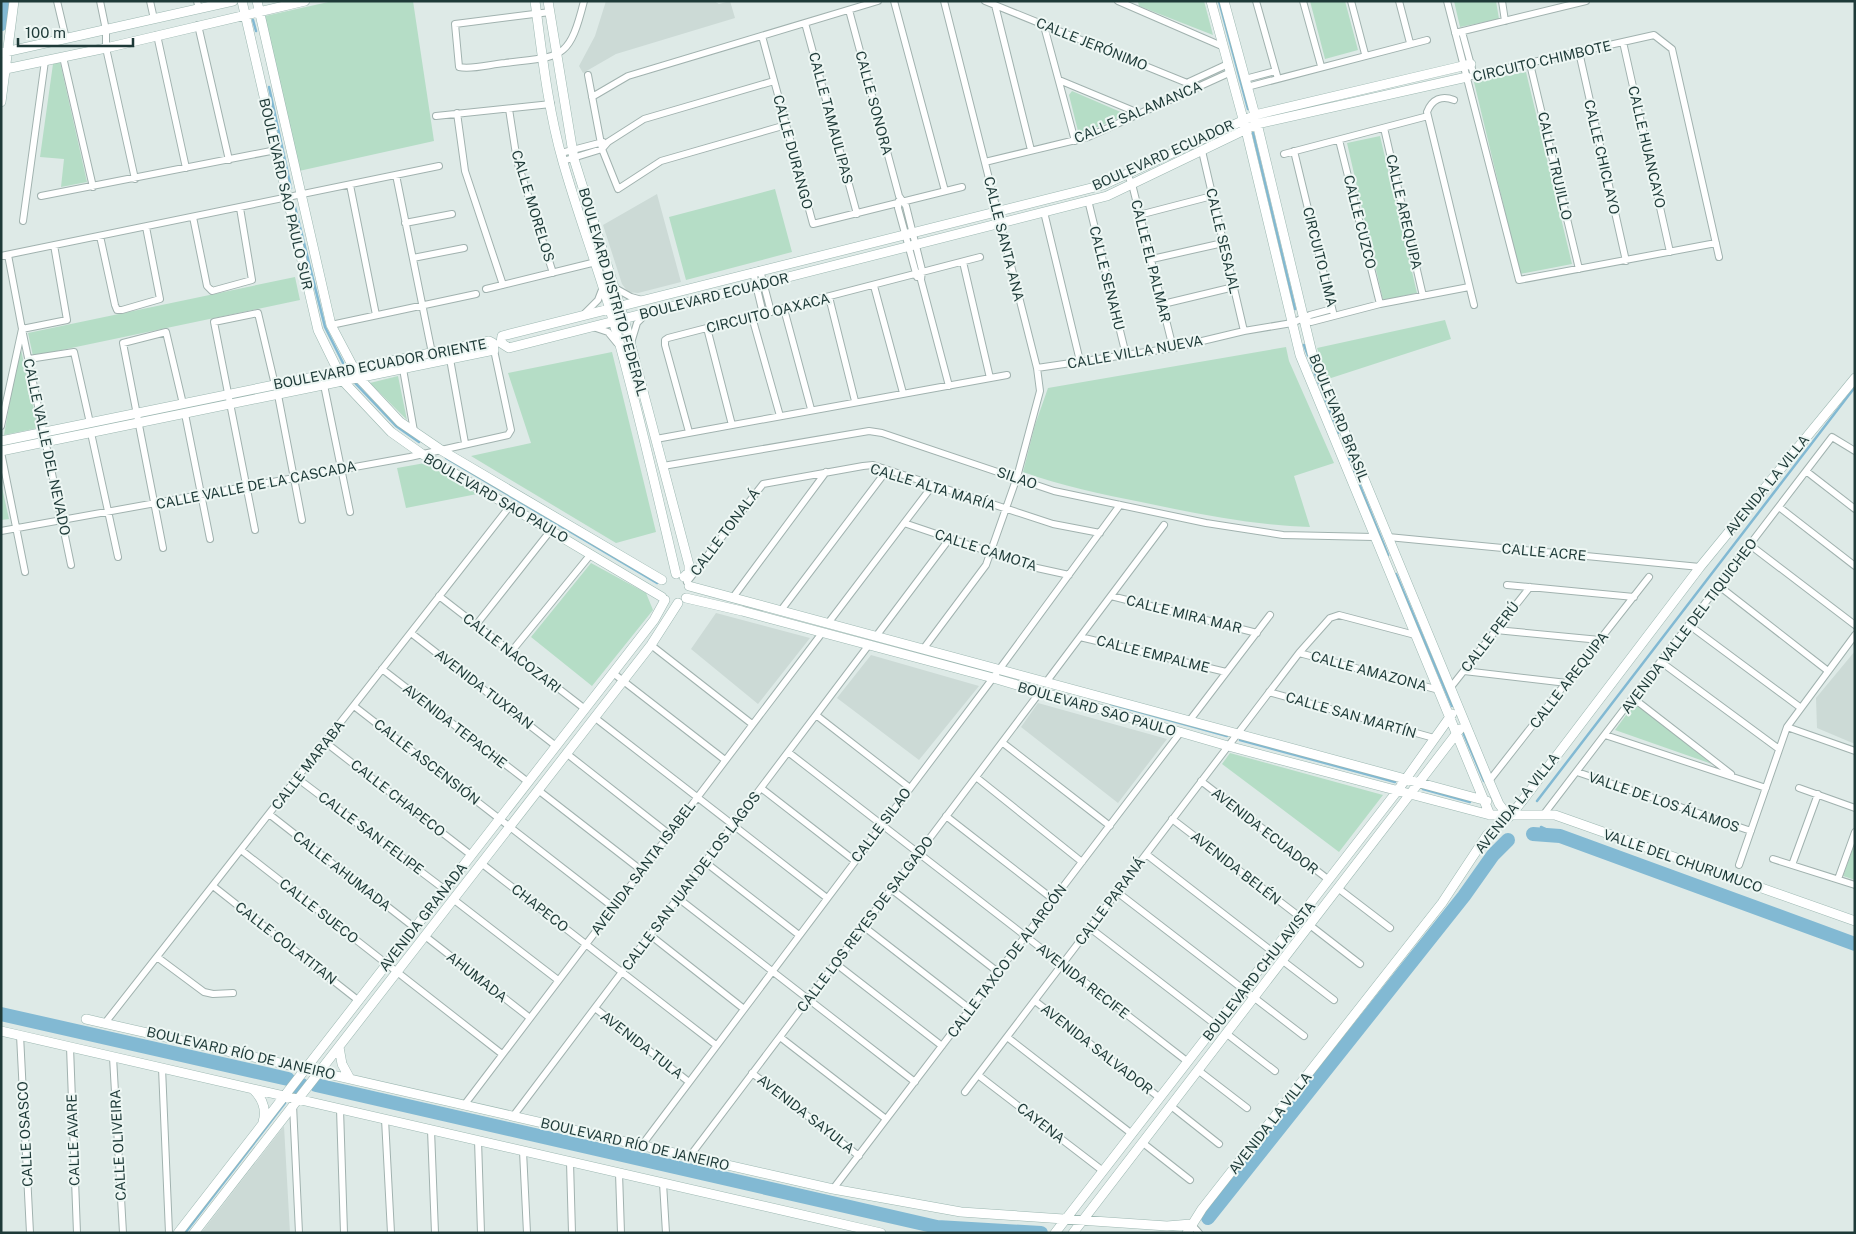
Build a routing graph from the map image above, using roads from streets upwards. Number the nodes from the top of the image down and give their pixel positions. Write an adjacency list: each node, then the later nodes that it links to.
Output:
1 (14, 1): 51 (street)
2 (57, 1): 45 (street)
3 (100, 1): 41 (street)
4 (150, 1): 36 (street)
5 (233, 1): 27 (street)
6 (242, 1): 35 (street, BOULEVARD SAO PAULO SUR)
7 (257, 1): 32 (street, BOULEVARD SAO PAULO SUR)
8 (305, 1): 32 (street)
9 (535, 1): 34 (street, BOULEVARD DISTRITO FEDERAL)
10 (548, 1): 33 (street, BOULEVARD DISTRITO FEDERAL)
11 (584, 1): 54 (street)
12 (878, 1): 30 (street)
13 (894, 1): 112 (street)
14 (944, 1): 102 (street, CALLE SANTA ANA)
15 (985, 1): 28 (street, CALLE JERÓNIMO)
16 (1118, 1): 29 (street)
17 (1212, 1): 49 (street, BOULEVARD BRASIL)
18 (1224, 1): 70 (street, BOULEVARD BRASIL)
19 (1256, 1): 63 (street)
20 (1304, 1): 60 (street)
21 (1351, 1): 53 (street)
22 (1399, 1): 48 (street)
23 (1447, 1): 42 (street)
24 (1502, 1): 37 (street)
25 (1550, 1): 31 (street)
26 (1586, 1): 31 (street)
27 (198, 5): 36 (street)
28 (995, 5): 40 (street, CALLE JERÓNIMO); 95 (street)
29 (1134, 5): 49 (street)
30 (849, 10): 38 (street); 117 (street, CALLE SONORA)
31 (1552, 10): 37 (street)
32 (259, 11): 35 (street); 113 (street, BOULEVARD SAO PAULO SUR)
33 (550, 12): 34 (street); 54 (street, BOULEVARD DISTRITO FEDERAL)
34 (536, 13): 56 (street, BOULEVARD DISTRITO FEDERAL); 56 (street)
35 (245, 14): 39 (street); 94 (street, BOULEVARD SAO PAULO SUR)
36 (154, 19): 41 (street)
37 (1505, 21): 42 (street)
38 (805, 23): 44 (street); 123 (street, CALLE TAMAULIPAS)
39 (198, 25): 43 (street); 101 (street)
40 (1044, 26): 67 (street); 69 (street, CALLE JERÓNIMO)
41 (106, 30): 45 (street); 50 (street)
42 (1459, 33): 59 (street)
43 (157, 35): 50 (street); 104 (street)
44 (762, 36): 68 (street, CALLE DURANGO); 74 (street)
45 (66, 39): 51 (street)
46 (1427, 40): 48 (street)
47 (1623, 42): 52 (street, CIRCUITO CHIMBOTE); 133 (street, CIRCUITO CHIMBOTE); 137 (street, CALLE HUANCAYO)
48 (1410, 43): 53 (street)
49 (1224, 47): 61 (street, BOULEVARD BRASIL)
50 (106, 48): 55 (street); 107 (street)
51 (5, 52): 62 (street)
52 (1579, 52): 58 (street, CIRCUITO CHIMBOTE); 143 (street, CALLE CHICLAYO)
53 (1365, 54): 60 (street)
54 (557, 56): 56 (street); 71 (street, BOULEVARD DISTRITO FEDERAL)
55 (63, 57): 57 (street); 110 (street)
56 (543, 58): 72 (street, BOULEVARD DISTRITO FEDERAL)
57 (45, 61): 62 (street); 126 (street)
58 (1530, 64): 65 (street, CIRCUITO CHIMBOTE); 146 (street, CALLE TRUJILLO)
59 (1468, 65): 65 (street); 81 (street, BOULEVARD ECUADOR)
60 (1321, 66): 66 (street)
61 (1229, 68): 69 (street, CALLE SALAMANCA); 73 (street, CALLE SALAMANCA); 84 (street, BOULEVARD BRASIL)
62 (4, 69): 76 (street)
63 (1276, 71): 66 (street); 70 (street)
64 (588, 75): 74 (street)
65 (1471, 76): 85 (street, BOULEVARD ECUADOR); 146 (street, CIRCUITO CHIMBOTE)
66 (1278, 79): 70 (street)
67 (1059, 80): 80 (street); 90 (street)
68 (774, 81): 86 (street, CALLE DURANGO); 92 (street)
69 (1189, 82): 73 (street, CALLE JERÓNIMO)
70 (1246, 83): 81 (street, BOULEVARD BRASIL)
71 (561, 85): 72 (street); 98 (street, BOULEVARD DISTRITO FEDERAL)
72 (548, 87): 77 (street, BOULEVARD DISTRITO FEDERAL)
73 (1198, 87): 80 (street, CALLE SALAMANCA)
74 (592, 97): 91 (street)
75 (1454, 100): 83 (street)
76 (1, 102)
77 (551, 104): 78 (street); 100 (street, BOULEVARD DISTRITO FEDERAL)
78 (509, 109): 79 (street); 148 (street, CALLE MORELOS)
79 (457, 113): 82 (street); 151 (street)
80 (1141, 114): 90 (street, CALLE SALAMANCA)
81 (1254, 115): 84 (street, BOULEVARD ECUADOR); 85 (street, BOULEVARD BRASIL)
82 (436, 116)
83 (1428, 116): 87 (street); 157 (street)
84 (1243, 120): 88 (street, BOULEVARD BRASIL); 105 (street, BOULEVARD ECUADOR)
85 (1257, 124): 88 (street, BOULEVARD ECUADOR); 177 (street, BOULEVARD BRASIL)
86 (786, 125): 93 (street); 123 (street, CALLE DURANGO)
87 (1384, 128): 89 (street); 159 (street, CALLE AREQUIPA)
88 (1246, 130): 96 (street, BOULEVARD ECUADOR); 179 (street, BOULEVARD BRASIL)
89 (1339, 140): 97 (street); 163 (street, CALLE CUZCO)
90 (1075, 141): 95 (street, CALLE SALAMANCA)
91 (600, 142): 92 (street); 93 (street); 98 (street)
92 (608, 142): 93 (street)
93 (602, 149): 98 (street)
94 (276, 150): 101 (street); 116 (street, BOULEVARD SAO PAULO SUR)
95 (1030, 150): 102 (street, CALLE SALAMANCA)
96 (1202, 151): 108 (street, BOULEVARD ECUADOR); 115 (street, CALLE SESAJAL)
97 (1294, 151): 99 (street); 170 (street, CIRCUITO LIMA)
98 (573, 154): 100 (street); 156 (street, BOULEVARD DISTRITO FEDERAL)
99 (1284, 154)
100 (562, 157): 144 (street, BOULEVARD DISTRITO FEDERAL)
101 (229, 160): 104 (street)
102 (985, 162): 120 (street, CALLE SANTA ANA)
103 (439, 166): 106 (street)
104 (186, 168): 107 (street)
105 (1127, 174): 108 (street, CALLE EL PALMAR); 120 (street, BOULEVARD ECUADOR)
106 (396, 175): 109 (street); 127 (street)
107 (135, 179): 110 (street)
108 (1132, 184): 118 (street, BOULEVARD ECUADOR); 124 (street, CALLE EL PALMAR)
109 (350, 185): 113 (street); 173 (street)
110 (93, 187): 114 (street)
111 (962, 187): 112 (street, CALLE DURANGO)
112 (945, 191): 117 (street, CALLE DURANGO)
113 (300, 195): 116 (street); 180 (street, BOULEVARD SAO PAULO SUR)
114 (41, 196)
115 (1212, 196): 124 (street); 132 (street, CALLE SESAJAL)
116 (286, 198): 119 (street); 198 (street, BOULEVARD SAO PAULO SUR)
117 (900, 200): 123 (street, CALLE DURANGO); 130 (street, CALLE SONORA)
118 (1088, 200): 121 (street, BOULEVARD ECUADOR); 190 (street, CALLE SENAHU)
119 (240, 208): 125 (street); 125 (street)
120 (996, 210): 128 (street, CALLE SANTA ANA); 130 (street, BOULEVARD ECUADOR)
121 (1044, 212): 128 (street, BOULEVARD ECUADOR); 193 (street)
122 (452, 214): 127 (street)
123 (857, 214)
124 (1139, 215): 142 (street, CALLE EL PALMAR)
125 (193, 217): 129 (street)
126 (23, 221)
127 (405, 223): 141 (street)
128 (1000, 223): 134 (street, BOULEVARD ECUADOR); 195 (street, CALLE SANTA ANA)
129 (146, 227): 131 (street); 131 (street)
130 (908, 232): 134 (street, CALLE SONORA); 147 (street, BOULEVARD ECUADOR)
131 (100, 236): 135 (street)
132 (1223, 243): 142 (street); 154 (street, CALLE SESAJAL)
133 (1716, 243): 137 (street, CIRCUITO CHIMBOTE); 140 (street, CIRCUITO CHIMBOTE)
134 (912, 245): 149 (street, CALLE SONORA); 150 (street, BOULEVARD ECUADOR)
135 (54, 246): 138 (street); 183 (street)
136 (464, 248): 141 (street)
137 (1670, 252): 143 (street, CIRCUITO CHIMBOTE)
138 (4, 256): 183 (street, CALLE VALLE DEL NEVADO)
139 (980, 257): 145 (street, CIRCUITO OAXACA)
140 (1719, 257)
141 (413, 258): 165 (street)
142 (1152, 260): 162 (street, CALLE EL PALMAR)
143 (1626, 261): 146 (street, CIRCUITO CHIMBOTE)
144 (596, 262): 148 (street); 152 (street, BOULEVARD DISTRITO FEDERAL)
145 (963, 262): 149 (street, CIRCUITO OAXACA); 201 (street)
146 (1579, 269)
147 (756, 271): 150 (street); 161 (street, BOULEVARD ECUADOR)
148 (553, 273): 151 (street)
149 (920, 276): 153 (street, CIRCUITO OAXACA); 206 (street, CALLE SONORA)
150 (759, 284): 169 (street); 171 (street, BOULEVARD ECUADOR); 172 (street)
151 (503, 285): 155 (street)
152 (603, 286): 167 (street, BOULEVARD DISTRITO FEDERAL); 174 (street)
153 (874, 286): 160 (street, CIRCUITO OAXACA); 207 (street)
154 (1234, 287): 162 (street); 184 (street, CALLE SESAJAL)
155 (486, 288)
156 (615, 288): 161 (street); 166 (street, BOULEVARD DISTRITO FEDERAL)
157 (1470, 288): 159 (street, CIRCUITO LIMA); 164 (street)
158 (476, 294): 165 (street)
159 (1423, 296): 163 (street, CIRCUITO LIMA)
160 (830, 297): 168 (street, CIRCUITO OAXACA); 210 (street)
161 (646, 300): 166 (street, BOULEVARD ECUADOR)
162 (1163, 304): 187 (street, CALLE EL PALMAR)
163 (1380, 304): 170 (street, CIRCUITO LIMA)
164 (1474, 305)
165 (422, 306): 173 (street); 189 (street)
166 (620, 306): 167 (street, BOULEVARD ECUADOR); 176 (street, BOULEVARD DISTRITO FEDERAL)
167 (610, 309): 174 (street, BOULEVARD ECUADOR); 178 (street, BOULEVARD DISTRITO FEDERAL)
168 (784, 309): 169 (street, CIRCUITO OAXACA); 213 (street)
169 (771, 312): 172 (street, CIRCUITO OAXACA)
170 (1333, 312): 177 (street, CALLE VILLA NUEVA)
171 (647, 313): 176 (street, BOULEVARD ECUADOR); 186 (street)
172 (763, 314): 175 (street, CIRCUITO OAXACA)
173 (376, 315): 180 (street)
174 (579, 317): 181 (street, BOULEVARD ECUADOR)
175 (752, 317): 182 (street, CIRCUITO OAXACA); 216 (street)
176 (624, 319): 178 (street, BOULEVARD ECUADOR); 186 (street, BOULEVARD DISTRITO FEDERAL)
177 (1304, 319): 179 (street, CALLE VILLA NUEVA); 264 (street, BOULEVARD BRASIL)
178 (614, 322): 181 (street, BOULEVARD ECUADOR); 185 (street, BOULEVARD DISTRITO FEDERAL)
179 (1292, 323): 184 (street, CALLE VILLA NUEVA); 263 (street, BOULEVARD BRASIL)
180 (331, 325): 196 (street, BOULEVARD SAO PAULO SUR)
181 (592, 327): 185 (street)
182 (707, 328): 219 (street); 223 (street, CIRCUITO OAXACA)
183 (22, 329): 191 (street, CALLE VALLE DEL NEVADO); 220 (street)
184 (1244, 331): 187 (street, CALLE VILLA NUEVA)
185 (620, 346): 234 (street, BOULEVARD DISTRITO FEDERAL)
186 (630, 347): 225 (street, BOULEVARD DISTRITO FEDERAL)
187 (1173, 348): 190 (street, CALLE VILLA NUEVA)
188 (494, 350): 189 (street, BOULEVARD ECUADOR ORIENTE); 192 (street, BOULEVARD ECUADOR ORIENTE); 228 (street, CALLE VALLE DE LA CASCADA)
189 (432, 353): 194 (street); 196 (street, BOULEVARD ECUADOR ORIENTE)
190 (1126, 355): 193 (street, CALLE VILLA NUEVA)
191 (30, 359): 217 (street); 222 (street, CALLE VALLE DEL NEVADO)
192 (450, 360): 194 (street, BOULEVARD ECUADOR ORIENTE); 228 (street)
193 (1080, 361): 195 (street, CALLE VILLA NUEVA)
194 (434, 363): 197 (street, BOULEVARD ECUADOR ORIENTE)
195 (1037, 368): 240 (street, CALLE SANTA ANA)
196 (354, 369): 198 (street, BOULEVARD ECUADOR ORIENTE); 200 (street, BOULEVARD SAO PAULO SUR)
197 (403, 369): 200 (street, BOULEVARD ECUADOR ORIENTE); 221 (street)
198 (338, 372): 203 (street, BOULEVARD SAO PAULO SUR); 204 (street, BOULEVARD ECUADOR ORIENTE)
199 (1007, 375): 201 (street)
200 (359, 378): 203 (street, BOULEVARD ECUADOR ORIENTE); 221 (street, BOULEVARD SAO PAULO)
201 (990, 378): 206 (street)
202 (1855, 378): 275 (street, AVENIDA LA VILLA)
203 (343, 381): 205 (street, BOULEVARD ECUADOR ORIENTE); 232 (street, BOULEVARD SAO PAULO)
204 (275, 385): 208 (street, BOULEVARD ECUADOR ORIENTE); 208 (street)
205 (324, 386): 209 (street, BOULEVARD ECUADOR ORIENTE); 236 (street)
206 (949, 386): 207 (street)
207 (903, 393): 210 (street)
208 (229, 394): 211 (street, BOULEVARD ECUADOR ORIENTE); 212 (street)
209 (278, 395): 212 (street, BOULEVARD ECUADOR ORIENTE); 241 (street)
210 (855, 401): 213 (street)
211 (183, 404): 214 (street, BOULEVARD ECUADOR ORIENTE); 214 (street)
212 (230, 405): 215 (street, BOULEVARD ECUADOR ORIENTE); 244 (street)
213 (811, 409): 216 (street)
214 (136, 414): 217 (street, BOULEVARD ECUADOR ORIENTE); 218 (street)
215 (185, 414): 218 (street, BOULEVARD ECUADOR ORIENTE); 245 (street)
216 (780, 416): 219 (street)
217 (90, 423): 222 (street, BOULEVARD ECUADOR ORIENTE)
218 (138, 423): 224 (street, BOULEVARD ECUADOR ORIENTE); 246 (street)
219 (732, 425): 223 (street)
220 (1, 426)
221 (414, 431): 229 (street, BOULEVARD SAO PAULO)
222 (44, 432): 226 (street, BOULEVARD ECUADOR ORIENTE); 227 (street, CALLE VALLE DEL NEVADO)
223 (689, 432): 225 (street)
224 (92, 433): 227 (street, BOULEVARD ECUADOR ORIENTE); 252 (street)
225 (656, 439): 233 (street, BOULEVARD DISTRITO FEDERAL)
226 (1, 441)
227 (46, 442): 231 (street, BOULEVARD ECUADOR ORIENTE); 254 (street, CALLE VALLE DEL NEVADO)
228 (465, 443): 229 (street, CALLE VALLE DE LA CASCADA)
229 (441, 450): 232 (street, CALLE VALLE DE LA CASCADA); 280 (street, BOULEVARD SAO PAULO)
230 (1855, 451): 238 (street, AVENIDA VALLE DEL TIQUICHEO)
231 (1, 452): 258 (street)
232 (422, 454): 236 (street, CALLE VALLE DE LA CASCADA); 248 (street, BOULEVARD SAO PAULO)
233 (660, 455): 234 (street); 235 (street, BOULEVARD DISTRITO FEDERAL)
234 (649, 459): 281 (street, BOULEVARD DISTRITO FEDERAL)
235 (663, 466): 240 (street, SILAO); 281 (street, BOULEVARD DISTRITO FEDERAL)
236 (340, 469): 241 (street, CALLE VALLE DE LA CASCADA); 253 (street)
237 (887, 470): 239 (street, CALLE ALTA MARÍA); 243 (street, CALLE ALTA MARÍA); 291 (street)
238 (1806, 471): 249 (street, AVENIDA VALLE DEL TIQUICHEO); 251 (street)
239 (826, 472): 242 (street, CALLE ALTA MARÍA); 286 (street)
240 (1016, 477): 247 (street, SILAO); 250 (street, CALLE SANTA ANA)
241 (294, 478): 244 (street, CALLE VALLE DE LA CASCADA); 255 (street)
242 (763, 484): 281 (street, CALLE TONALÁ)
243 (933, 485): 250 (street, CALLE ALTA MARÍA); 256 (street)
244 (247, 486): 245 (street, CALLE VALLE DE LA CASCADA); 259 (street)
245 (201, 495): 246 (street, CALLE VALLE DE LA CASCADA); 266 (street)
246 (154, 504): 252 (street, CALLE VALLE DE LA CASCADA); 268 (street)
247 (1120, 505): 262 (street, CALLE SILAO); 263 (street, SILAO)
248 (510, 506): 260 (street, BOULEVARD SAO PAULO); 285 (street, CALLE MARABA)
249 (1779, 507): 267 (street, AVENIDA VALLE DEL TIQUICHEO); 274 (street)
250 (1006, 509): 262 (street, CALLE ALTA MARÍA); 269 (street, CALLE SANTA ANA)
251 (1855, 509)
252 (108, 512): 254 (street, CALLE VALLE DE LA CASCADA); 271 (street)
253 (350, 512)
254 (62, 520): 258 (street, CALLE VALLE DE LA CASCADA); 273 (street, CALLE VALLE DEL NEVADO)
255 (302, 520)
256 (904, 523): 265 (street, CALLE CAMOTA); 293 (street)
257 (1164, 526): 287 (street)
258 (15, 529): 261 (street, CALLE VALLE DE LA CASCADA); 277 (street)
259 (256, 530)
260 (551, 530): 270 (street, BOULEVARD SAO PAULO); 295 (street)
261 (1, 532)
262 (1100, 533): 278 (street, CALLE SILAO)
263 (1374, 537): 276 (street, BOULEVARD BRASIL)
264 (1388, 537): 272 (street, BOULEVARD BRASIL); 275 (street, CALLE ACRE)
265 (950, 538): 269 (street, CALLE CAMOTA); 301 (street)
266 (210, 539)
267 (1750, 545): 283 (street, AVENIDA VALLE DEL TIQUICHEO); 296 (street)
268 (163, 548)
269 (991, 552): 278 (street, CALLE CAMOTA); 308 (street, CALLE SANTA ANA)
270 (591, 554): 289 (street, BOULEVARD SAO PAULO); 309 (street)
271 (118, 557)
272 (1398, 564): 276 (street); 322 (street, BOULEVARD BRASIL)
273 (71, 565)
274 (1855, 566)
275 (1700, 567): 377 (street, AVENIDA LA VILLA)
276 (1387, 569): 302 (street, BOULEVARD BRASIL)
277 (25, 572)
278 (1070, 575): 312 (street, CALLE SILAO)
279 (1649, 578): 288 (street, CALLE AREQUIPA)
280 (662, 580): 281 (street); 289 (street)
281 (684, 580): 286 (street, BOULEVARD SAO PAULO); 290 (street, AVENIDA GRANADA)
282 (1507, 585): 284 (street)
283 (1719, 586): 294 (street, AVENIDA VALLE DEL TIQUICHEO); 315 (street)
284 (1530, 587): 288 (street); 297 (street, CALLE PERÚ)
285 (439, 596): 295 (street, CALLE NACOZARI); 298 (street, CALLE MARABA)
286 (734, 596): 291 (street, BOULEVARD SAO PAULO)
287 (1111, 596): 300 (street, CALLE MIRA MAR); 304 (street)
288 (1634, 597): 305 (street, CALLE AREQUIPA)
289 (663, 599): 290 (street, BOULEVARD SAO PAULO); 317 (street, AVENIDA GRANADA)
290 (682, 601): 299 (street, BOULEVARD SAO PAULO); 306 (street, AVENIDA GRANADA)
291 (782, 609): 293 (street, BOULEVARD SAO PAULO)
292 (1270, 615): 300 (street)
293 (829, 622): 301 (street, BOULEVARD SAO PAULO)
294 (1690, 624): 311 (street, AVENIDA VALLE DEL TIQUICHEO); 329 (street)
295 (476, 625): 309 (street, CALLE NACOZARI)
296 (1855, 625)
297 (1496, 630): 305 (street); 314 (street, CALLE PERÚ)
298 (411, 632): 313 (street, CALLE MARABA); 345 (street, AVENIDA TUXPAN)
299 (822, 633): 307 (street, BOULEVARD SAO PAULO); 336 (street, AVENIDA SANTA ISABEL)
300 (1257, 633): 316 (street)
301 (876, 635): 308 (street, BOULEVARD SAO PAULO)
302 (1415, 635): 310 (street, CALLE PARANÁ); 323 (street, BOULEVARD BRASIL)
303 (1855, 635): 315 (street)
304 (1080, 636): 316 (street, CALLE EMPALME); 320 (street)
305 (1600, 640): 321 (street, CALLE AREQUIPA)
306 (651, 645): 319 (street, AVENIDA GRANADA); 336 (street)
307 (868, 646): 318 (street, BOULEVARD SAO PAULO); 331 (street, CALLE SAN JUAN DE LOS LAGOS)
308 (924, 648): 312 (street, BOULEVARD SAO PAULO)
309 (511, 652): 330 (street, CALLE NACOZARI)
310 (1298, 653): 323 (street, CALLE AMAZONA); 325 (street, CALLE PARANÁ)
311 (1661, 662): 326 (street, AVENIDA VALLE DEL TIQUICHEO); 347 (street)
312 (999, 668): 318 (street, CALLE SILAO); 320 (street, BOULEVARD SAO PAULO)
313 (382, 669): 327 (street, CALLE MARABA); 359 (street, AVENIDA TEPACHE)
314 (1464, 671): 321 (street); 322 (street, CALLE PERÚ)
315 (1828, 671): 329 (street)
316 (1226, 672): 334 (street)
317 (613, 673): 319 (street); 330 (street, AVENIDA GRANADA)
318 (993, 678): 324 (street, BOULEVARD SAO PAULO); 362 (street, CALLE SILAO)
319 (623, 680): 333 (street, AVENIDA GRANADA); 351 (street)
320 (1047, 681): 334 (street, BOULEVARD SAO PAULO)
321 (1567, 683): 358 (street, CALLE AREQUIPA)
322 (1451, 687): 328 (street, BOULEVARD BRASIL)
323 (1438, 690): 332 (street, BOULEVARD BRASIL)
324 (1040, 692): 338 (street, BOULEVARD SAO PAULO); 344 (street, CALLE LOS REYES DE SALGADO)
325 (1269, 692): 339 (street, CALLE PARANÁ); 342 (street, CALLE SAN MARTÍN)
326 (1633, 698): 341 (street, AVENIDA VALLE DEL TIQUICHEO); 353 (street)
327 (354, 706): 343 (street, CALLE MARABA); 378 (street, CALLE ASCENSIÓN)
328 (1458, 706): 332 (street, BOULEVARD CHULAVISTA); 335 (street, BOULEVARD BRASIL)
329 (1801, 708): 337 (street)
330 (585, 709): 345 (street, AVENIDA GRANADA)
331 (816, 715): 349 (street, CALLE SAN JUAN DE LOS LAGOS); 362 (street)
332 (1450, 716): 340 (street, BOULEVARD BRASIL); 342 (street, BOULEVARD CHULAVISTA)
333 (594, 717): 350 (street, AVENIDA GRANADA); 369 (street)
334 (1190, 720): 339 (street, BOULEVARD SAO PAULO)
335 (1465, 723): 340 (street, BOULEVARD CHULAVISTA); 358 (street, BOULEVARD BRASIL)
336 (752, 724): 351 (street, AVENIDA SANTA ISABEL)
337 (1787, 727): 347 (street); 348 (street)
338 (1180, 733): 346 (street, BOULEVARD SAO PAULO); 383 (street, CALLE TAXCO DE ALARCÓN)
339 (1238, 733): 346 (street, CALLE PARANÁ); 356 (street, BOULEVARD SAO PAULO)
340 (1457, 733): 360 (street, BOULEVARD CHULAVISTA); 370 (street, BOULEVARD BRASIL)
341 (1605, 735): 352 (street, AVENIDA VALLE DEL TIQUICHEO); 353 (street)
342 (1434, 738): 356 (street, BOULEVARD CHULAVISTA)
343 (325, 742): 354 (street, CALLE MARABA); 390 (street, CALLE CHAPECO)
344 (1003, 743): 355 (street, CALLE LOS REYES DE SALGADO); 383 (street)
345 (556, 746): 359 (street, AVENIDA GRANADA)
346 (1228, 746): 357 (street, CALLE PARANÁ); 366 (street, BOULEVARD SAO PAULO)
347 (1779, 749): 363 (street)
348 (1855, 751)
349 (788, 752): 361 (street, CALLE SAN JUAN DE LOS LAGOS); 380 (street, AVENIDA RECIFE)
350 (566, 753): 365 (street, AVENIDA GRANADA); 386 (street)
351 (725, 760): 369 (street, AVENIDA SANTA ISABEL)
352 (1577, 772): 374 (street, AVENIDA VALLE DEL TIQUICHEO); 384 (street, VALLE DE LOS ÁLAMOS)
353 (1735, 777): 363 (street)
354 (297, 778): 373 (street, CALLE MARABA); 403 (street, CALLE SAN FELIPE)
355 (976, 778): 376 (street, CALLE LOS REYES DE SALGADO); 394 (street)
356 (1405, 778): 360 (street, BOULEVARD SAO PAULO); 366 (street, BOULEVARD CHULAVISTA)
357 (1201, 781): 379 (street, CALLE PARANÁ); 400 (street, AVENIDA ECUADOR)
358 (1489, 781): 371 (street, BOULEVARD BRASIL)
359 (528, 782): 378 (street, AVENIDA GRANADA)
360 (1420, 782): 367 (street, BOULEVARD CHULAVISTA); 370 (street, BOULEVARD SAO PAULO)
361 (761, 788): 381 (street, CALLE SAN JUAN DE LOS LAGOS); 392 (street)
362 (910, 788): 380 (street, CALLE SILAO)
363 (1766, 788): 384 (street)
364 (1799, 788): 368 (street)
365 (538, 790): 382 (street, AVENIDA GRANADA); 398 (street)
366 (1398, 790): 367 (street, BOULEVARD SAO PAULO); 400 (street, BOULEVARD CHULAVISTA)
367 (1412, 793): 375 (street, BOULEVARD SAO PAULO); 405 (street, BOULEVARD CHULAVISTA)
368 (1818, 794): 372 (street); 396 (street)
369 (697, 797): 381 (street); 386 (street, AVENIDA SANTA ISABEL)
370 (1484, 800): 371 (street, BOULEVARD SAO PAULO); 375 (street, BOULEVARD BRASIL)
371 (1499, 804): 377 (street, BOULEVARD BRASIL)
372 (1855, 808)
373 (268, 814): 387 (street, CALLE MARABA); 416 (street, CALLE AHUMADA)
374 (1544, 814): 377 (street, VALLE DEL CHURUMUCO); 413 (street, VALLE DEL CHURUMUCO)
375 (1490, 815): 377 (street, BOULEVARD SAO PAULO)
376 (946, 816): 388 (street, CALLE LOS REYES DE SALGADO); 410 (street)
377 (1509, 817): 503 (street, AVENIDA LA VILLA)
378 (500, 819): 382 (street, CALLE ASCENSIÓN); 390 (street, AVENIDA GRANADA)
379 (1172, 819): 389 (street, CALLE PARANÁ); 412 (street, AVENIDA BELÉN)
380 (882, 824): 388 (street, AVENIDA RECIFE); 392 (street, CALLE SILAO)
381 (733, 825): 393 (street, CALLE SAN JUAN DE LOS LAGOS); 409 (street)
382 (509, 826): 395 (street, AVENIDA GRANADA); 411 (street, CALLE ASCENSIÓN)
383 (1110, 826): 394 (street, CALLE TAXCO DE ALARCÓN)
384 (1750, 831): 397 (street)
385 (1855, 832): 399 (street)
386 (669, 834): 398 (street, AVENIDA SANTA ISABEL)
387 (241, 850): 402 (street, CALLE MARABA); 428 (street, CALLE SUECO)
388 (918, 852): 404 (street, CALLE LOS REYES DE SALGADO); 422 (street, AVENIDA RECIFE)
389 (1146, 854): 406 (street, CALLE PARANÁ); 424 (street)
390 (472, 855): 403 (street, AVENIDA GRANADA)
391 (1773, 859): 396 (street)
392 (855, 861): 409 (street, CALLE SILAO)
393 (705, 862): 408 (street, CALLE SAN JUAN DE LOS LAGOS); 420 (street)
394 (1082, 862): 410 (street, CALLE TAXCO DE ALARCÓN)
395 (481, 863): 407 (street, AVENIDA GRANADA); 423 (street, CHAPECO)
396 (1792, 865): 399 (street)
397 (1738, 866)
398 (641, 870): 411 (street, AVENIDA SANTA ISABEL)
399 (1838, 879): 401 (street)
400 (1328, 880): 412 (street, BOULEVARD CHULAVISTA)
401 (1855, 885)
402 (213, 886): 425 (street, CALLE MARABA); 441 (street, CALLE COLATITAN)
403 (444, 889): 416 (street, AVENIDA GRANADA)
404 (891, 889): 414 (street, CALLE LOS REYES DE SALGADO); 434 (street)
405 (1339, 889): 415 (street, BOULEVARD CHULAVISTA); 418 (street)
406 (1117, 892): 417 (street, CALLE PARANÁ); 436 (street)
407 (453, 898): 421 (street, AVENIDA GRANADA); 435 (street)
408 (678, 898): 419 (street, CALLE SAN JUAN DE LOS LAGOS); 431 (street)
409 (827, 898): 420 (street, CALLE SILAO)
410 (1054, 900): 422 (street, CALLE TAXCO DE ALARCÓN)
411 (613, 907): 423 (street, AVENIDA SANTA ISABEL)
412 (1300, 917): 424 (street, BOULEVARD CHULAVISTA)
413 (1855, 921)
414 (863, 926): 427 (street, CALLE LOS REYES DE SALGADO); 445 (street)
415 (1311, 926): 426 (street, BOULEVARD CHULAVISTA); 430 (street)
416 (415, 928): 428 (street, AVENIDA GRANADA)
417 (1090, 928): 429 (street, CALLE PARANÁ); 449 (street)
418 (1390, 928)
419 (650, 935): 433 (street, CALLE SAN JUAN DE LOS LAGOS); 444 (street)
420 (799, 935): 431 (street, CALLE SILAO)
421 (424, 936): 432 (street, AVENIDA GRANADA); 446 (street, AHUMADA)
422 (1026, 936): 429 (street, AVENIDA RECIFE); 434 (street, CALLE TAXCO DE ALARCÓN)
423 (586, 944): 433 (street, CHAPECO); 435 (street, AVENIDA SANTA ISABEL)
424 (1273, 952): 436 (street, BOULEVARD CHULAVISTA)
425 (157, 957): 437 (street); 448 (street, CALLE MARABA)
426 (1284, 961): 438 (street, BOULEVARD CHULAVISTA); 440 (street)
427 (835, 963): 439 (street, CALLE LOS REYES DE SALGADO); 457 (street)
428 (387, 964): 432 (street, CALLE SUECO); 441 (street, AVENIDA GRANADA)
429 (1062, 964): 442 (street, CALLE PARANÁ); 462 (street, AVENIDA RECIFE)
430 (1360, 964)
431 (772, 971): 439 (street); 444 (street, CALLE SILAO)
432 (397, 972): 459 (street, AVENIDA GRANADA); 460 (street, CALLE SUECO)
433 (622, 972): 443 (street, CALLE SAN JUAN DE LOS LAGOS); 456 (street, CHAPECO)
434 (998, 972): 445 (street, CALLE TAXCO DE ALARCÓN)
435 (558, 980): 446 (street, AVENIDA SANTA ISABEL)
436 (1244, 990): 438 (street); 449 (street, BOULEVARD CHULAVISTA)
437 (233, 994)
438 (1255, 998): 451 (street, BOULEVARD CHULAVISTA); 454 (street)
439 (808, 999): 453 (street, CALLE LOS REYES DE SALGADO); 472 (street)
440 (1334, 1000)
441 (358, 1001): 464 (street, AVENIDA GRANADA)
442 (1035, 1001): 455 (street, CALLE PARANÁ); 476 (street, AVENIDA SALVADOR)
443 (595, 1008): 471 (street, AVENIDA TULA); 482 (street, CALLE SAN JUAN DE LOS LAGOS)
444 (744, 1009): 456 (street, CALLE SILAO)
445 (970, 1009): 457 (street, CALLE TAXCO DE ALARCÓN)
446 (530, 1018): 460 (street, AVENIDA SANTA ISABEL)
447 (86, 1019): 448 (street, BOULEVARD RÍO DE JANEIRO)
448 (105, 1023): 464 (street, BOULEVARD RÍO DE JANEIRO)
449 (1216, 1026): 462 (street, BOULEVARD CHULAVISTA)
450 (1, 1031): 452 (street)
451 (1227, 1034): 465 (street, BOULEVARD CHULAVISTA); 467 (street)
452 (20, 1036): 458 (street); 504 (street, CALLE OSASCO)
453 (780, 1036): 468 (street, CALLE LOS REYES DE SALGADO); 484 (street)
454 (1304, 1036)
455 (1007, 1037): 469 (street, CALLE PARANÁ); 487 (street)
456 (716, 1045): 471 (street, CALLE SILAO)
457 (942, 1046): 472 (street, CALLE TAXCO DE ALARCÓN)
458 (70, 1047): 461 (street); 505 (street, CALLE AVARE)
459 (338, 1047): 466 (street, AVENIDA GRANADA); 470 (street)
460 (502, 1054): 478 (street, AVENIDA SANTA ISABEL)
461 (113, 1057): 463 (street); 506 (street, CALLE OLIVEIRA)
462 (1188, 1062): 476 (street, BOULEVARD CHULAVISTA)
463 (162, 1068): 473 (street); 507 (street)
464 (306, 1068): 466 (street, BOULEVARD RÍO DE JANEIRO); 475 (street, AVENIDA GRANADA)
465 (1199, 1070): 479 (street, BOULEVARD CHULAVISTA); 480 (street)
466 (320, 1071): 470 (street, BOULEVARD RÍO DE JANEIRO); 477 (street, AVENIDA GRANADA)
467 (1275, 1071)
468 (752, 1073): 493 (street, CALLE LOS REYES DE SALGADO); 494 (street, AVENIDA SAYULA)
469 (978, 1074): 474 (street, CALLE PARANÁ); 496 (street, CAYENA)
470 (350, 1078): 478 (street, BOULEVARD RÍO DE JANEIRO)
471 (689, 1082): 491 (street, CALLE SILAO)
472 (915, 1082): 484 (street, CALLE TAXCO DE ALARCÓN)
473 (252, 1089): 475 (street); 485 (street)
474 (965, 1092)
475 (284, 1096): 477 (street); 485 (street, AVENIDA GRANADA)
476 (1160, 1098): 487 (street, BOULEVARD CHULAVISTA)
477 (296, 1102): 481 (street); 509 (street, AVENIDA GRANADA); 510 (street)
478 (465, 1104): 482 (street, BOULEVARD RÍO DE JANEIRO)
479 (1171, 1106): 489 (street, BOULEVARD CHULAVISTA); 490 (street)
480 (1247, 1108)
481 (340, 1109): 483 (street); 511 (street)
482 (514, 1116): 491 (street, BOULEVARD RÍO DE JANEIRO)
483 (385, 1119): 486 (street); 512 (street)
484 (886, 1120): 494 (street, CALLE TAXCO DE ALARCÓN)
485 (262, 1125): 508 (street, AVENIDA GRANADA)
486 (431, 1130): 488 (street); 513 (street)
487 (1132, 1134): 496 (street, BOULEVARD CHULAVISTA)
488 (478, 1140): 492 (street); 514 (street)
489 (1142, 1143): 498 (street); 502 (street, BOULEVARD CHULAVISTA)
490 (1219, 1144)
491 (642, 1145): 493 (street, BOULEVARD RÍO DE JANEIRO)
492 (524, 1151): 495 (street); 515 (street)
493 (690, 1156): 500 (street, BOULEVARD RÍO DE JANEIRO)
494 (859, 1156): 500 (street, CALLE TAXCO DE ALARCÓN)
495 (570, 1162): 497 (street); 516 (street)
496 (1103, 1171): 501 (street, BOULEVARD CHULAVISTA)
497 (619, 1173): 499 (street); 517 (street)
498 (1190, 1180)
499 (663, 1183): 518 (street); 519 (street)
500 (833, 1189): 501 (street, BOULEVARD RÍO DE JANEIRO)
501 (1065, 1220): 502 (street, BOULEVARD RÍO DE JANEIRO); 520 (street, BOULEVARD CHULAVISTA)
502 (1082, 1221): 503 (street, BOULEVARD RÍO DE JANEIRO); 521 (street, BOULEVARD CHULAVISTA)
503 (1191, 1224): 522 (street, AVENIDA LA VILLA); 523 (street)
504 (30, 1233)
505 (77, 1233)
506 (123, 1233)
507 (169, 1233)
508 (178, 1233)
509 (194, 1233)
510 (299, 1233)
511 (344, 1233)
512 (391, 1233)
513 (435, 1233)
514 (481, 1233)
515 (527, 1233)
516 (572, 1233)
517 (620, 1233)
518 (666, 1233)
519 (881, 1233)
520 (1055, 1233)
521 (1073, 1233)
522 (1187, 1233)
523 (1199, 1233)

